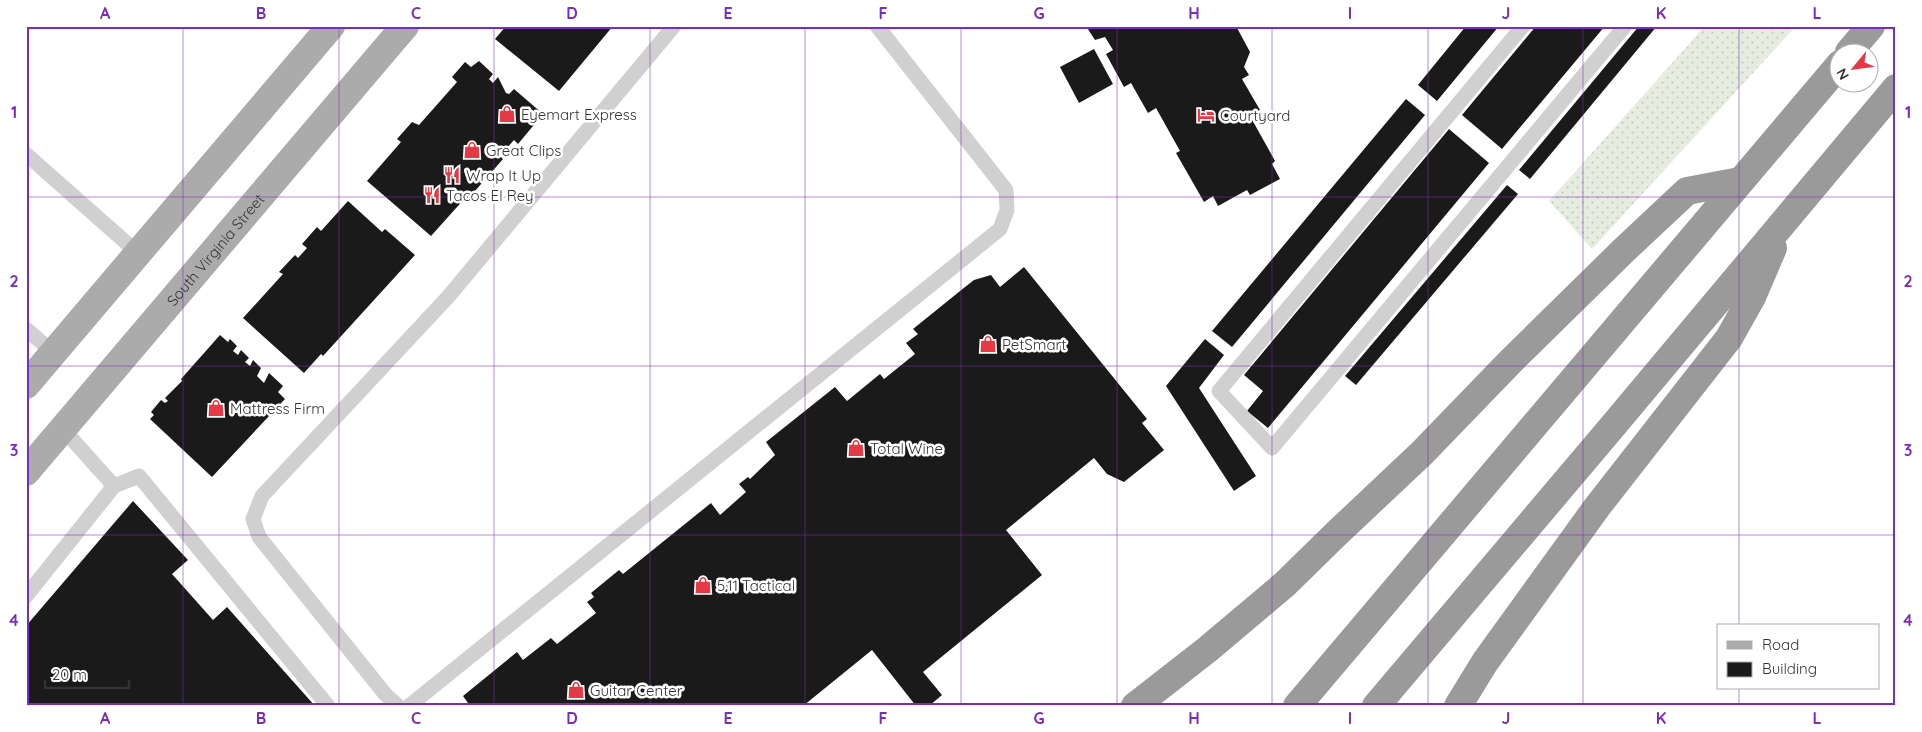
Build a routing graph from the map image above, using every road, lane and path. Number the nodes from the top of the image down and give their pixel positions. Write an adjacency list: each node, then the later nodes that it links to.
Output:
1 (331, 26): 14 (main road)
2 (405, 26): 18 (main road, South Virginia Street)
3 (674, 26): 23 (lane)
4 (877, 26): 24 (lane)
5 (1524, 26): 6 (lane)
6 (1625, 26)
7 (1870, 26): 8 (highway)
8 (1857, 42)
9 (1830, 76): 12 (highway)
10 (1896, 88): 13 (highway)
11 (26, 154): 14 (lane)
12 (1740, 182): 25 (highway); 26 (highway)
13 (1784, 221): 27 (highway); 28 (highway)
14 (139, 254): 16 (main road)
15 (26, 330): 16 (lane)
16 (54, 353): 17 (main road)
17 (26, 385)
18 (63, 428): 19 (main road, South Virginia Street); 20 (lane)
19 (26, 472)
20 (114, 486): 21 (lane); 22 (lane)
21 (26, 596)
22 (328, 706)
23 (398, 706)
24 (409, 706)
25 (1135, 706)
26 (1297, 706)
27 (1376, 706)
28 (1458, 706)

